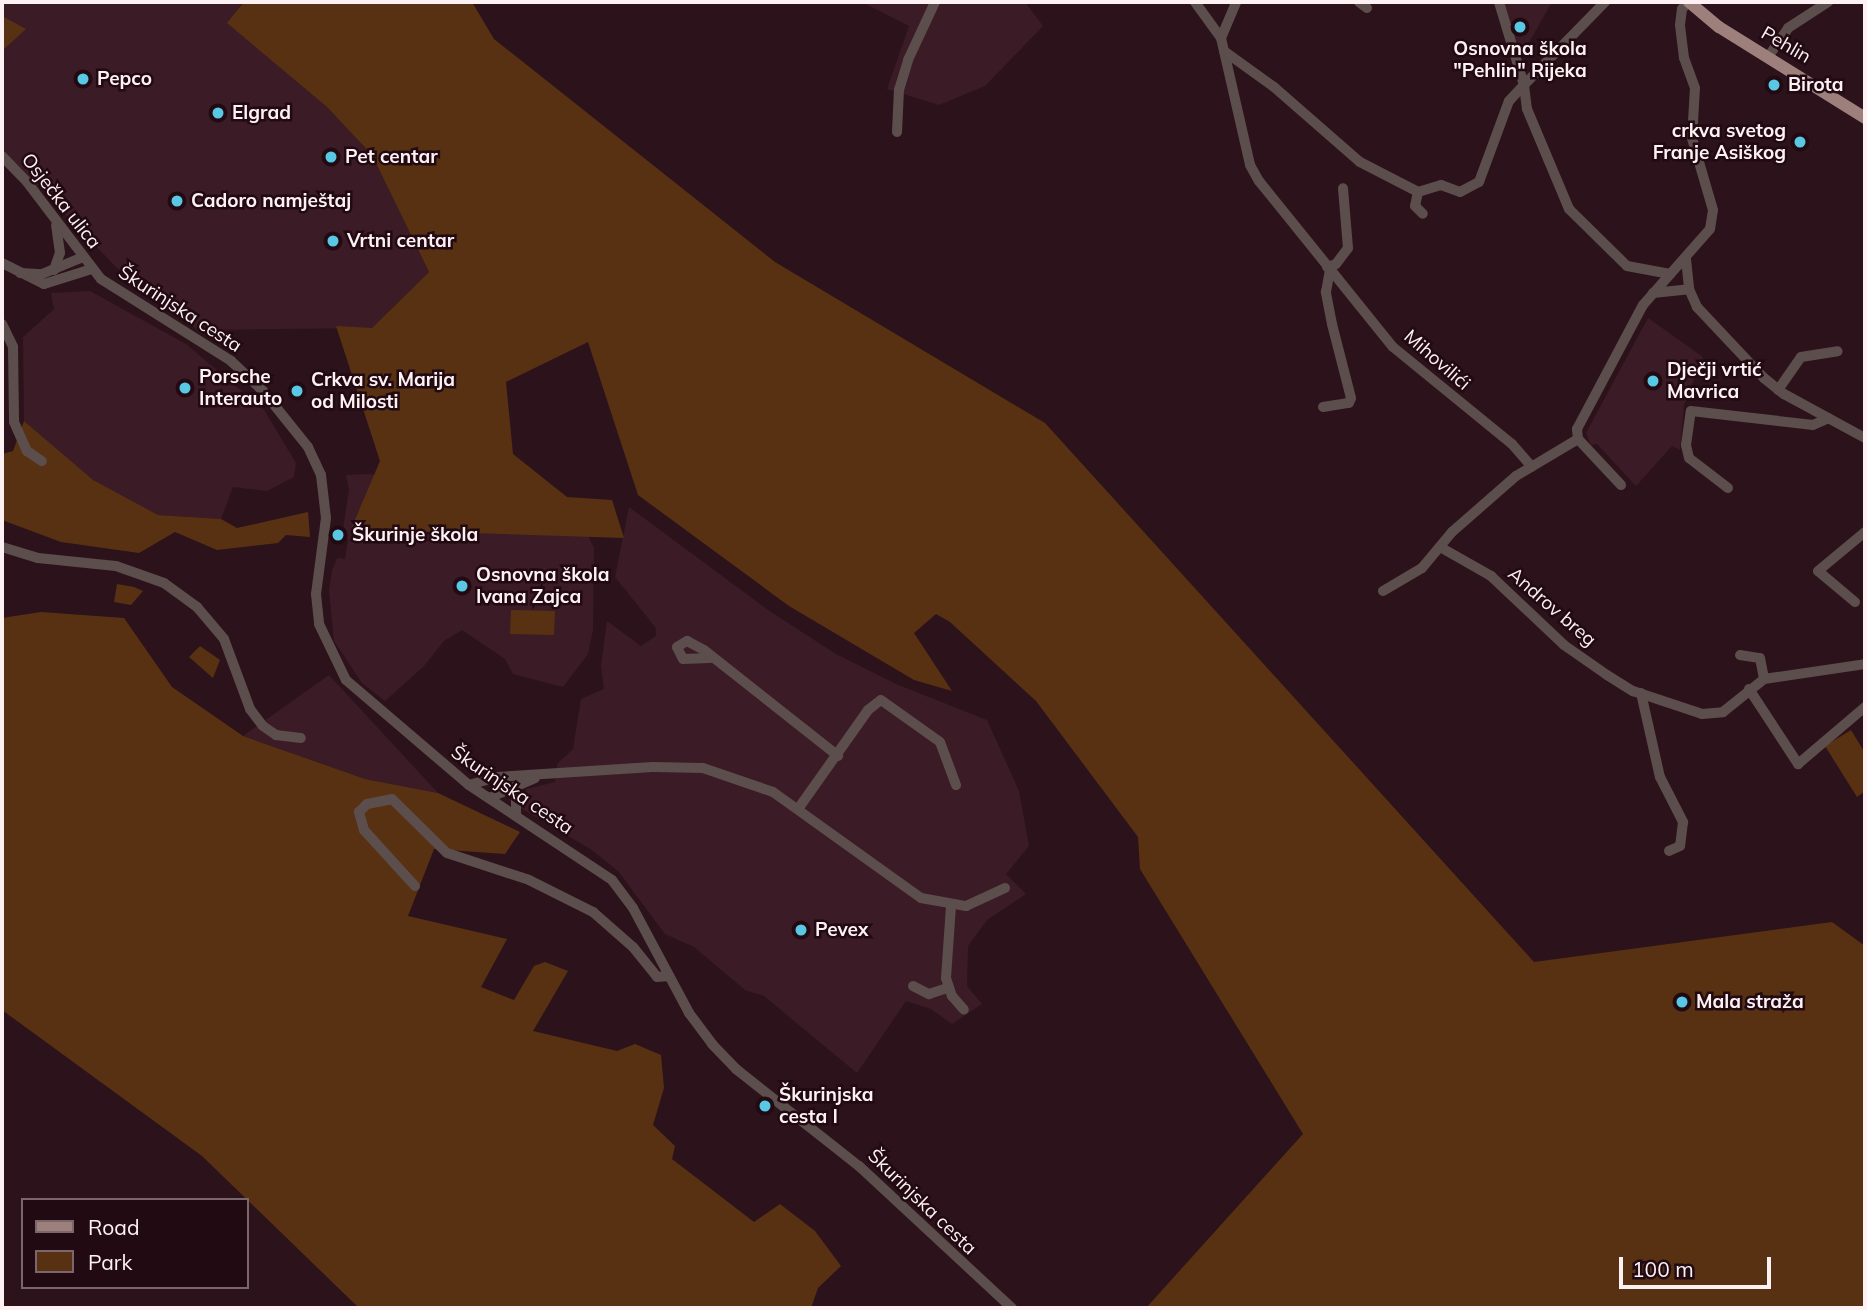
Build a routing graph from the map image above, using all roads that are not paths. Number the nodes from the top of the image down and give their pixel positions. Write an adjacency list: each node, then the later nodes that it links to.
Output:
1 (935, 2): 13 (street)
2 (1195, 2): 8 (street, Mihovilići)
3 (1236, 2): 8 (street)
4 (1499, 2): 11 (street)
5 (1605, 2): 11 (street)
6 (1828, 2): 10 (street)
7 (1683, 4): 10 (main road, Pehlin); 20 (street, Pehlin)
8 (1221, 38): 9 (street, Mihovilići)
9 (1224, 51): 16 (street); 23 (street, Mihovilići)
10 (1768, 57): 12 (main road, Pehlin)
11 (1524, 85): 16 (street); 26 (street)
12 (1865, 118)
13 (897, 132)
14 (2, 156): 18 (street, Osječka ulica)
15 (1343, 188): 23 (street)
16 (1418, 192): 17 (street)
17 (1423, 214)
18 (55, 222): 19 (street, Osječka ulica); 24 (street)
19 (83, 257): 22 (street, Osječka ulica); 24 (street)
20 (1686, 259): 26 (street); 27 (street)
21 (2, 263): 25 (street)
22 (92, 269): 25 (street); 55 (street, Škurinjska cesta)
23 (1328, 269): 32 (street); 37 (street, Mihovilići)
24 (54, 271): 25 (street)
25 (17, 272)
26 (1670, 274): 28 (street)
27 (1689, 289): 28 (street); 31 (street)
28 (1653, 293): 35 (street)
29 (2, 324): 36 (street)
30 (1838, 351): 31 (street)
31 (1778, 390): 33 (street)
32 (1324, 407)
33 (1829, 418): 34 (street); 39 (street)
34 (1865, 438)
35 (1578, 439): 37 (street); 38 (street)
36 (42, 461)
37 (1532, 467): 42 (street)
38 (1621, 485)
39 (1728, 488)
40 (1865, 532): 44 (street)
41 (2, 547): 52 (street)
42 (1440, 547): 43 (street); 50 (street, Androv breg)
43 (1383, 591)
44 (1855, 602)
45 (1740, 655): 48 (street)
46 (710, 658): 53 (street)
47 (1865, 664): 48 (street, Androv breg)
48 (1764, 679): 49 (street, Androv breg)
49 (1749, 689): 50 (street, Androv breg); 51 (street)
50 (1641, 693): 61 (street)
51 (1865, 707)
52 (301, 737)
53 (838, 756): 56 (street); 59 (street)
54 (535, 778): 55 (street); 57 (street); 59 (street)
55 (469, 785): 58 (street, Škurinjska cesta)
56 (956, 785)
57 (516, 790): 58 (street); 60 (street)
58 (489, 798): 60 (street, Škurinjska cesta)
59 (798, 809): 64 (street)
60 (516, 816): 65 (street, Škurinjska cesta)
61 (1669, 851)
62 (415, 886): 65 (street)
63 (1005, 888): 64 (street)
64 (951, 906): 67 (street)
65 (669, 976): 69 (street, Škurinjska cesta)
66 (914, 986): 67 (street)
67 (948, 988): 68 (street)
68 (964, 1010)
69 (1012, 1308)

